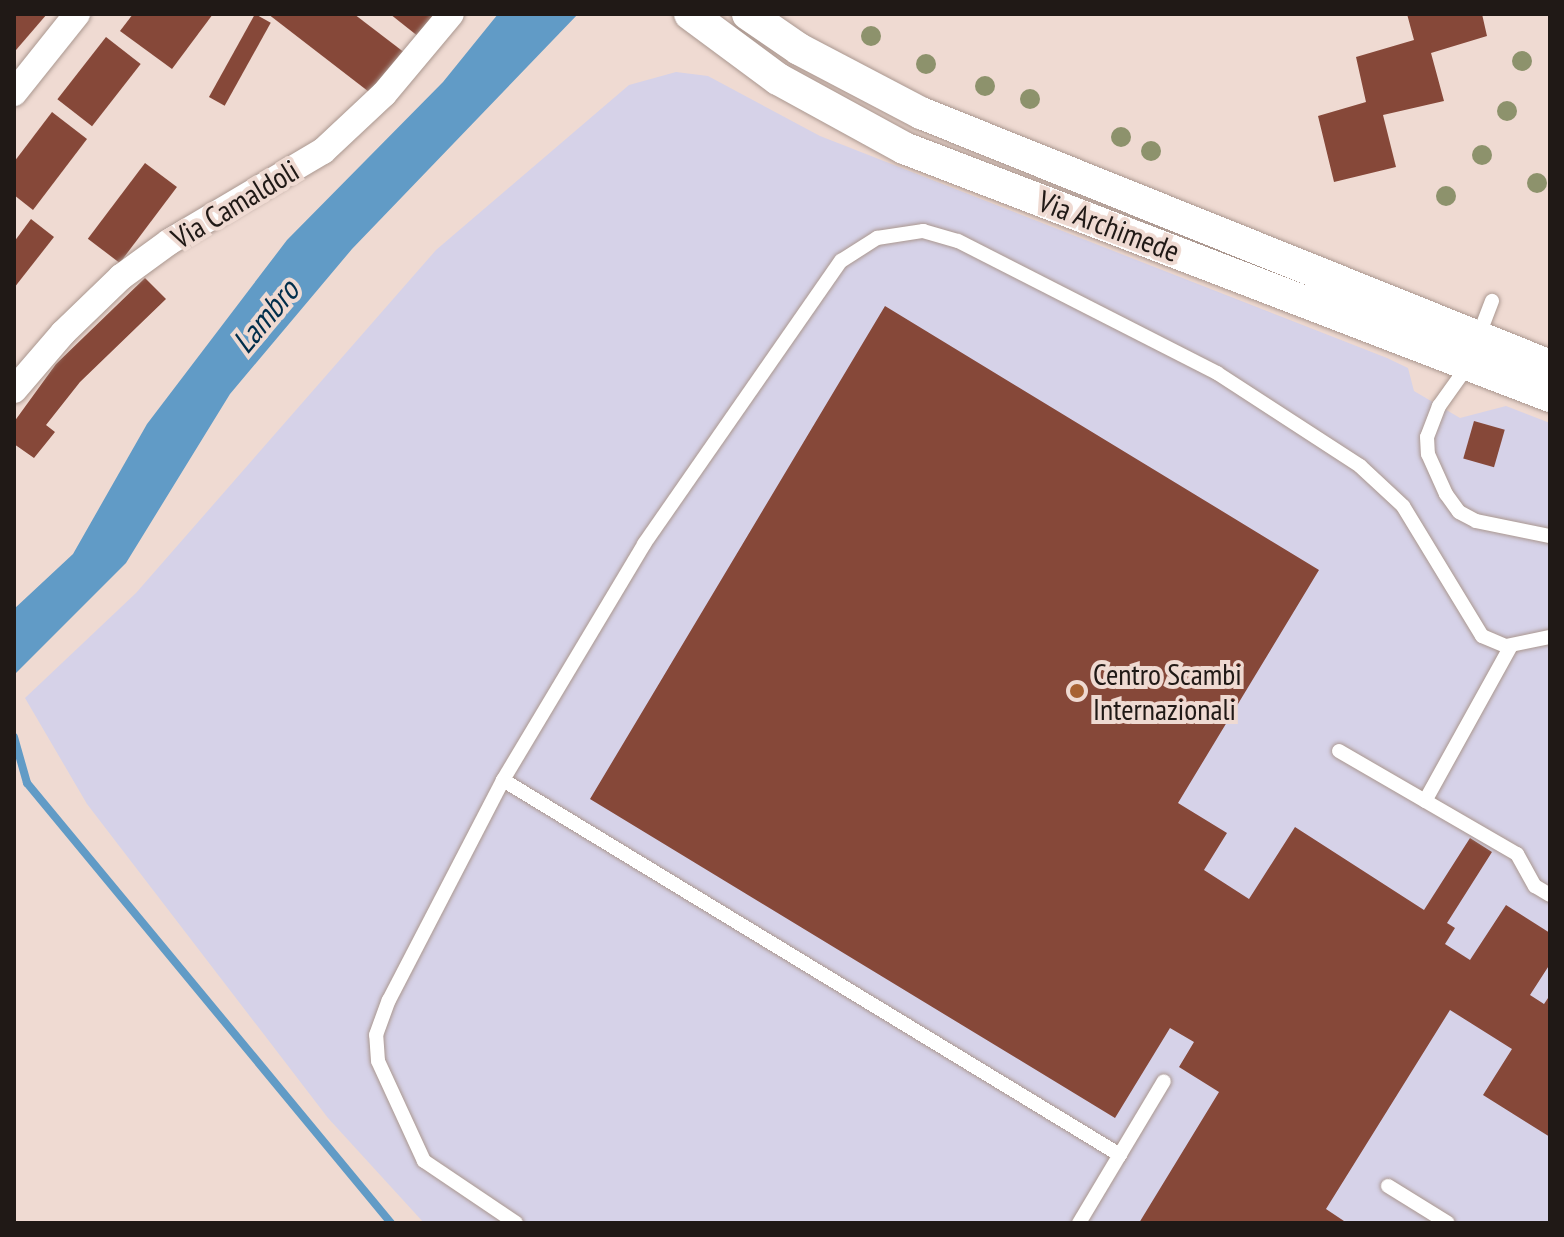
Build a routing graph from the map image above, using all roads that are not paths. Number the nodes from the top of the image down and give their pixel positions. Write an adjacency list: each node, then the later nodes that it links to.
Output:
1 (77, 14): 5 (street)
2 (451, 14): 9 (street, Via Camaldoli)
3 (690, 14): 7 (street, Via Archimede)
4 (748, 14): 7 (street, Via Archimede)
5 (14, 93)
6 (1492, 301): 7 (lane)
7 (1474, 351): 8 (street, Via Archimede); 10 (street, Via Archimede); 11 (lane)
8 (1550, 366)
9 (14, 390)
10 (1550, 396)
11 (1550, 536)
12 (1550, 637): 13 (lane)
13 (1511, 646): 15 (lane); 16 (lane)
14 (1339, 751): 16 (lane)
15 (503, 780): 19 (lane); 21 (lane)
16 (1425, 801): 17 (lane)
17 (1550, 895)
18 (1164, 1081): 19 (lane)
19 (1120, 1155): 22 (lane)
20 (1388, 1186): 23 (lane)
21 (516, 1223)
22 (1079, 1223)
23 (1448, 1223)

